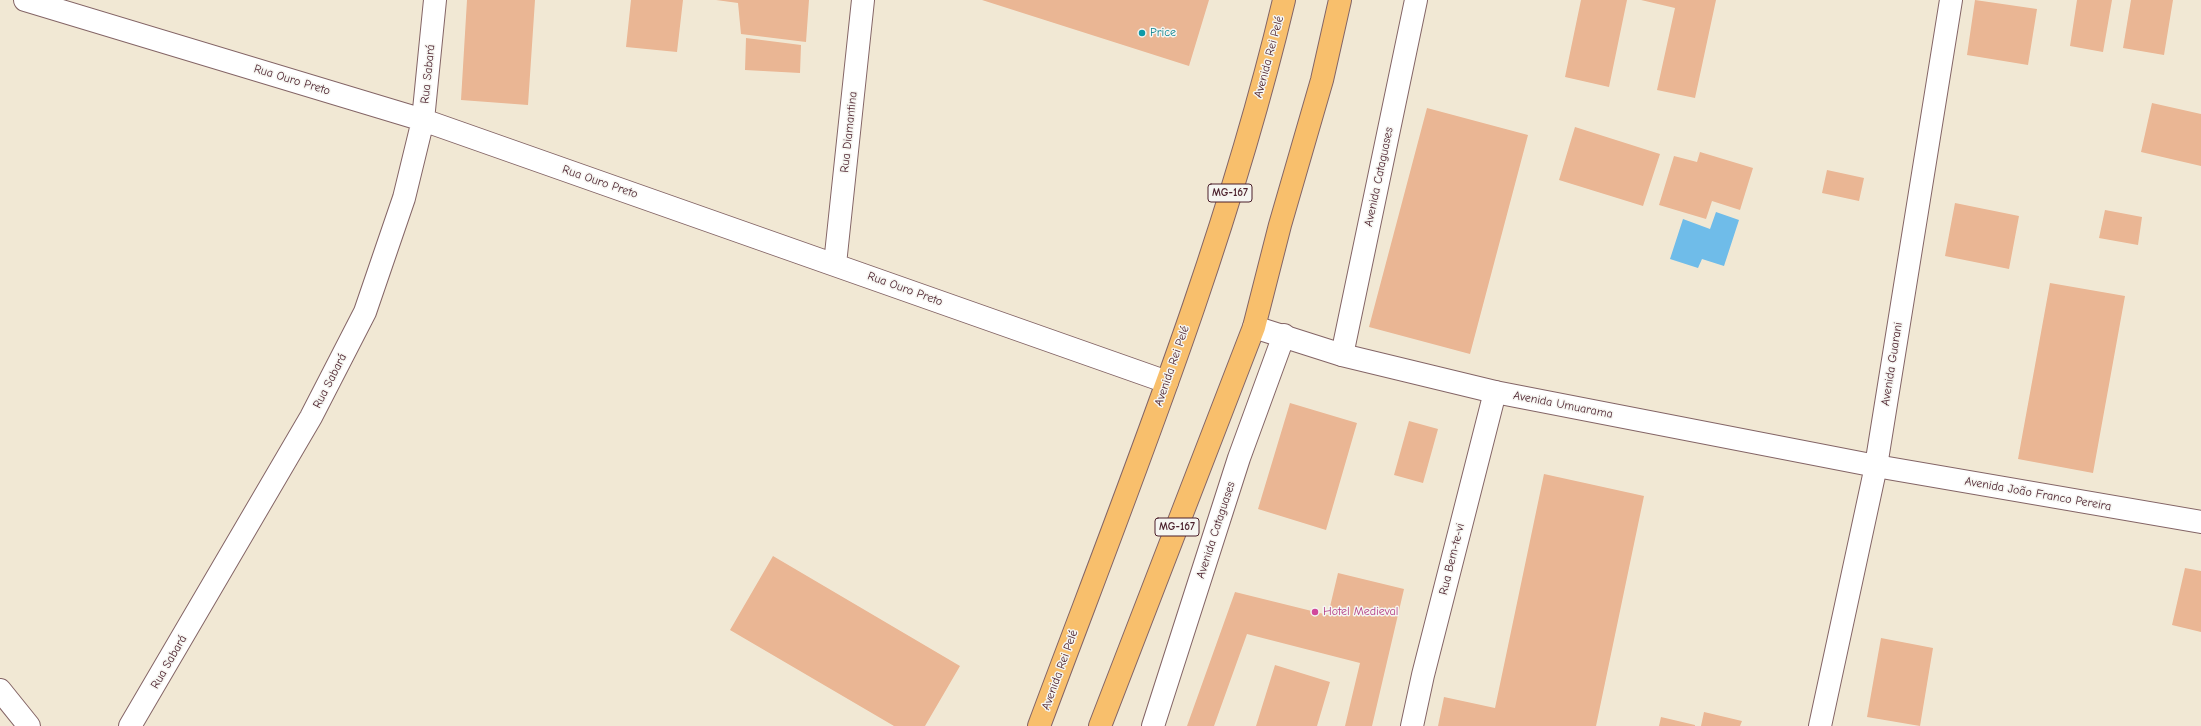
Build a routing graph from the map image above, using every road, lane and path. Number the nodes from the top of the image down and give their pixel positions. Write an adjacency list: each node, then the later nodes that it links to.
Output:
1 (26, 0): 8 (street, Rua Ouro Preto)
2 (435, 0): 8 (street, Rua Sabará)
3 (863, 0): 9 (street, Rua Diamantina)
4 (1284, 0): 13 (main road, Avenida Rei Pelé / MG-167)
5 (1340, 0): 10 (main road, MG-167)
6 (1416, 0): 12 (street, Avenida Cataguases)
7 (1951, 0): 15 (street, Avenida Guarani)
8 (423, 120): 9 (street, Rua Ouro Preto); 19 (street, Rua Sabará)
9 (835, 264): 13 (street, Rua Ouro Preto)
10 (1254, 327): 11 (street, Avenida Umuarama); 21 (main road, MG-167)
11 (1284, 336): 12 (street, Avenida Umuarama); 22 (street, Avenida Cataguases)
12 (1342, 355): 14 (street, Avenida Umuarama)
13 (1167, 382): 20 (main road, Avenida Rei Pelé / MG-167)
14 (1495, 392): 15 (street, Avenida Umuarama); 23 (street, Rua Bem-te-vi)
15 (1876, 466): 16 (street, Avenida João Franco Pereira); 24 (street, Avenida Guarani)
16 (2201, 522)
17 (0, 690): 18 (street)
18 (29, 726)
19 (130, 726)
20 (1039, 726)
21 (1100, 726)
22 (1153, 726)
23 (1412, 726)
24 (1820, 726)

